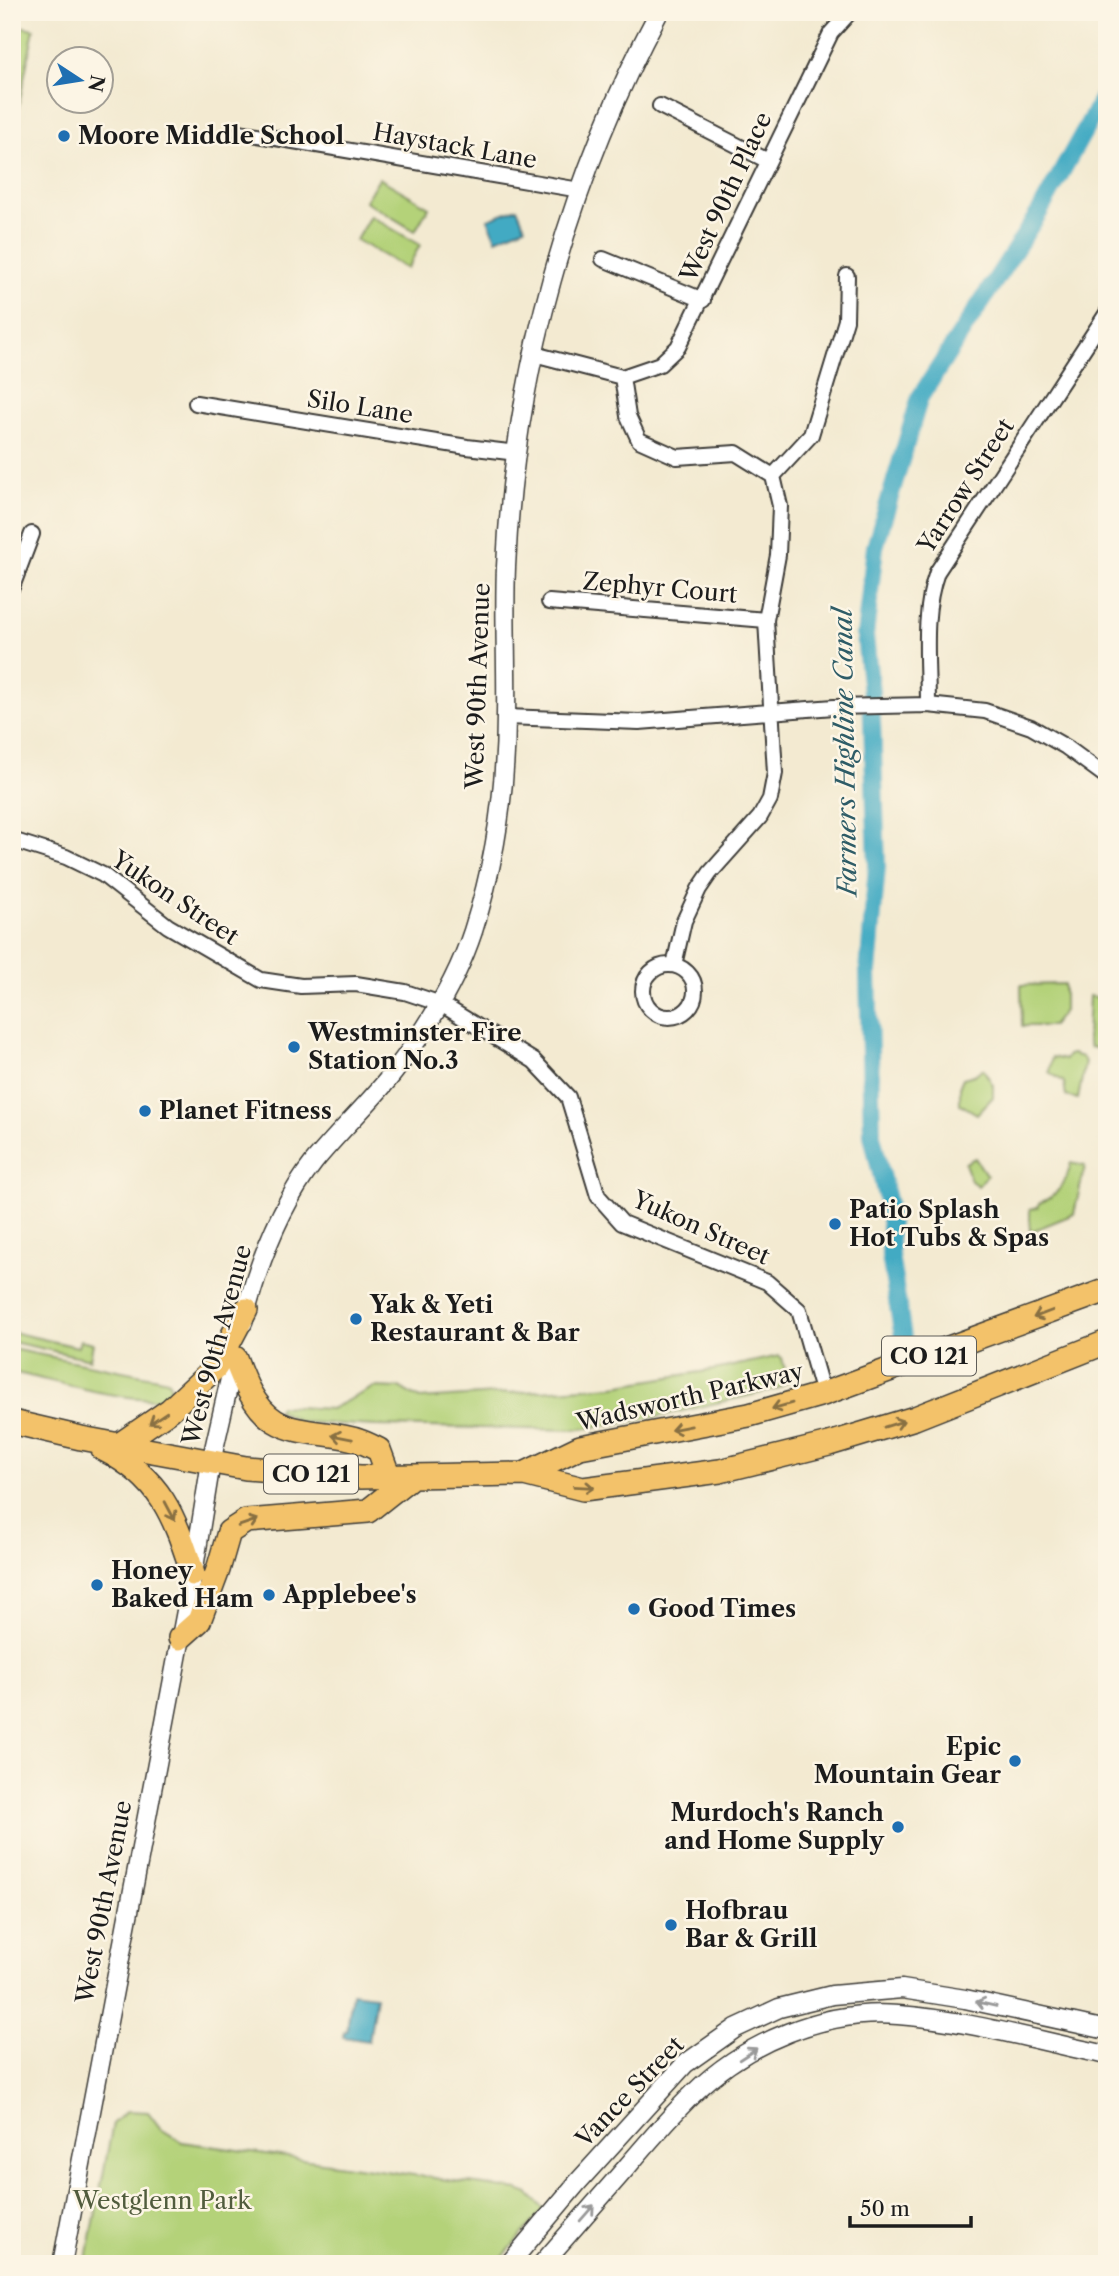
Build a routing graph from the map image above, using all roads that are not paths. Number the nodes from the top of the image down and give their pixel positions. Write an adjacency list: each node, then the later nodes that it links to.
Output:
1 (659, 12): 6 (street, West 90th Avenue)
2 (850, 12): 5 (street, West 90th Place)
3 (660, 106): 5 (street)
4 (240, 132): 6 (street, Haystack Lane)
5 (768, 161): 9 (street, West 90th Place)
6 (580, 190): 11 (street, West 90th Avenue)
7 (603, 259): 9 (street)
8 (847, 276): 15 (street)
9 (703, 300): 12 (street, West 90th Place)
10 (1107, 313): 20 (street, Yarrow Street)
11 (534, 354): 12 (street); 14 (street, West 90th Avenue)
12 (622, 377): 15 (street)
13 (196, 403): 14 (street, Silo Lane)
14 (517, 453): 22 (street, West 90th Avenue)
15 (773, 476): 19 (street)
16 (32, 534): 17 (street)
17 (12, 587)
18 (549, 602): 19 (street, Zephyr Court)
19 (766, 620): 21 (street)
20 (928, 705): 21 (street); 23 (street)
21 (772, 713): 22 (street); 25 (street)
22 (506, 717): 26 (street, West 90th Avenue)
23 (1107, 777)
24 (12, 840): 26 (street, Yukon Street)
25 (674, 965)
26 (441, 1004): 28 (street, West 90th Avenue); 31 (street, Yukon Street)
27 (1107, 1290): 31 (main road, Wadsworth Parkway / CO 121, one-way to 31)
28 (246, 1310): 30 (street, West 90th Avenue); 34 (main road, one-way to 34)
29 (1106, 1342): 36 (main road, Wadsworth Parkway / CO 121, one-way to 29)
30 (235, 1358): 35 (street, West 90th Avenue); 37 (main road, one-way to 30)
31 (823, 1394): 36 (main road, Wadsworth Parkway / CO 121, one-way to 36)
32 (12, 1422): 33 (main road, CO 121)
33 (81, 1438): 34 (main road, CO 121); 38 (main road, one-way to 38)
34 (119, 1445): 35 (main road, CO 121)
35 (211, 1462): 37 (main road, Wadsworth Parkway / CO 121); 38 (street, West 90th Avenue)
36 (524, 1474): 37 (main road, Wadsworth Parkway / CO 121)
37 (400, 1477): 39 (main road, one-way to 37)
38 (193, 1574): 39 (street, West 90th Avenue)
39 (180, 1638): 42 (street, West 90th Avenue)
40 (1107, 2030): 43 (street, Vance Street, one-way to 43)
41 (1107, 2054): 44 (street, Vance Street, one-way to 41)
42 (62, 2264)
43 (509, 2264)
44 (542, 2264)

